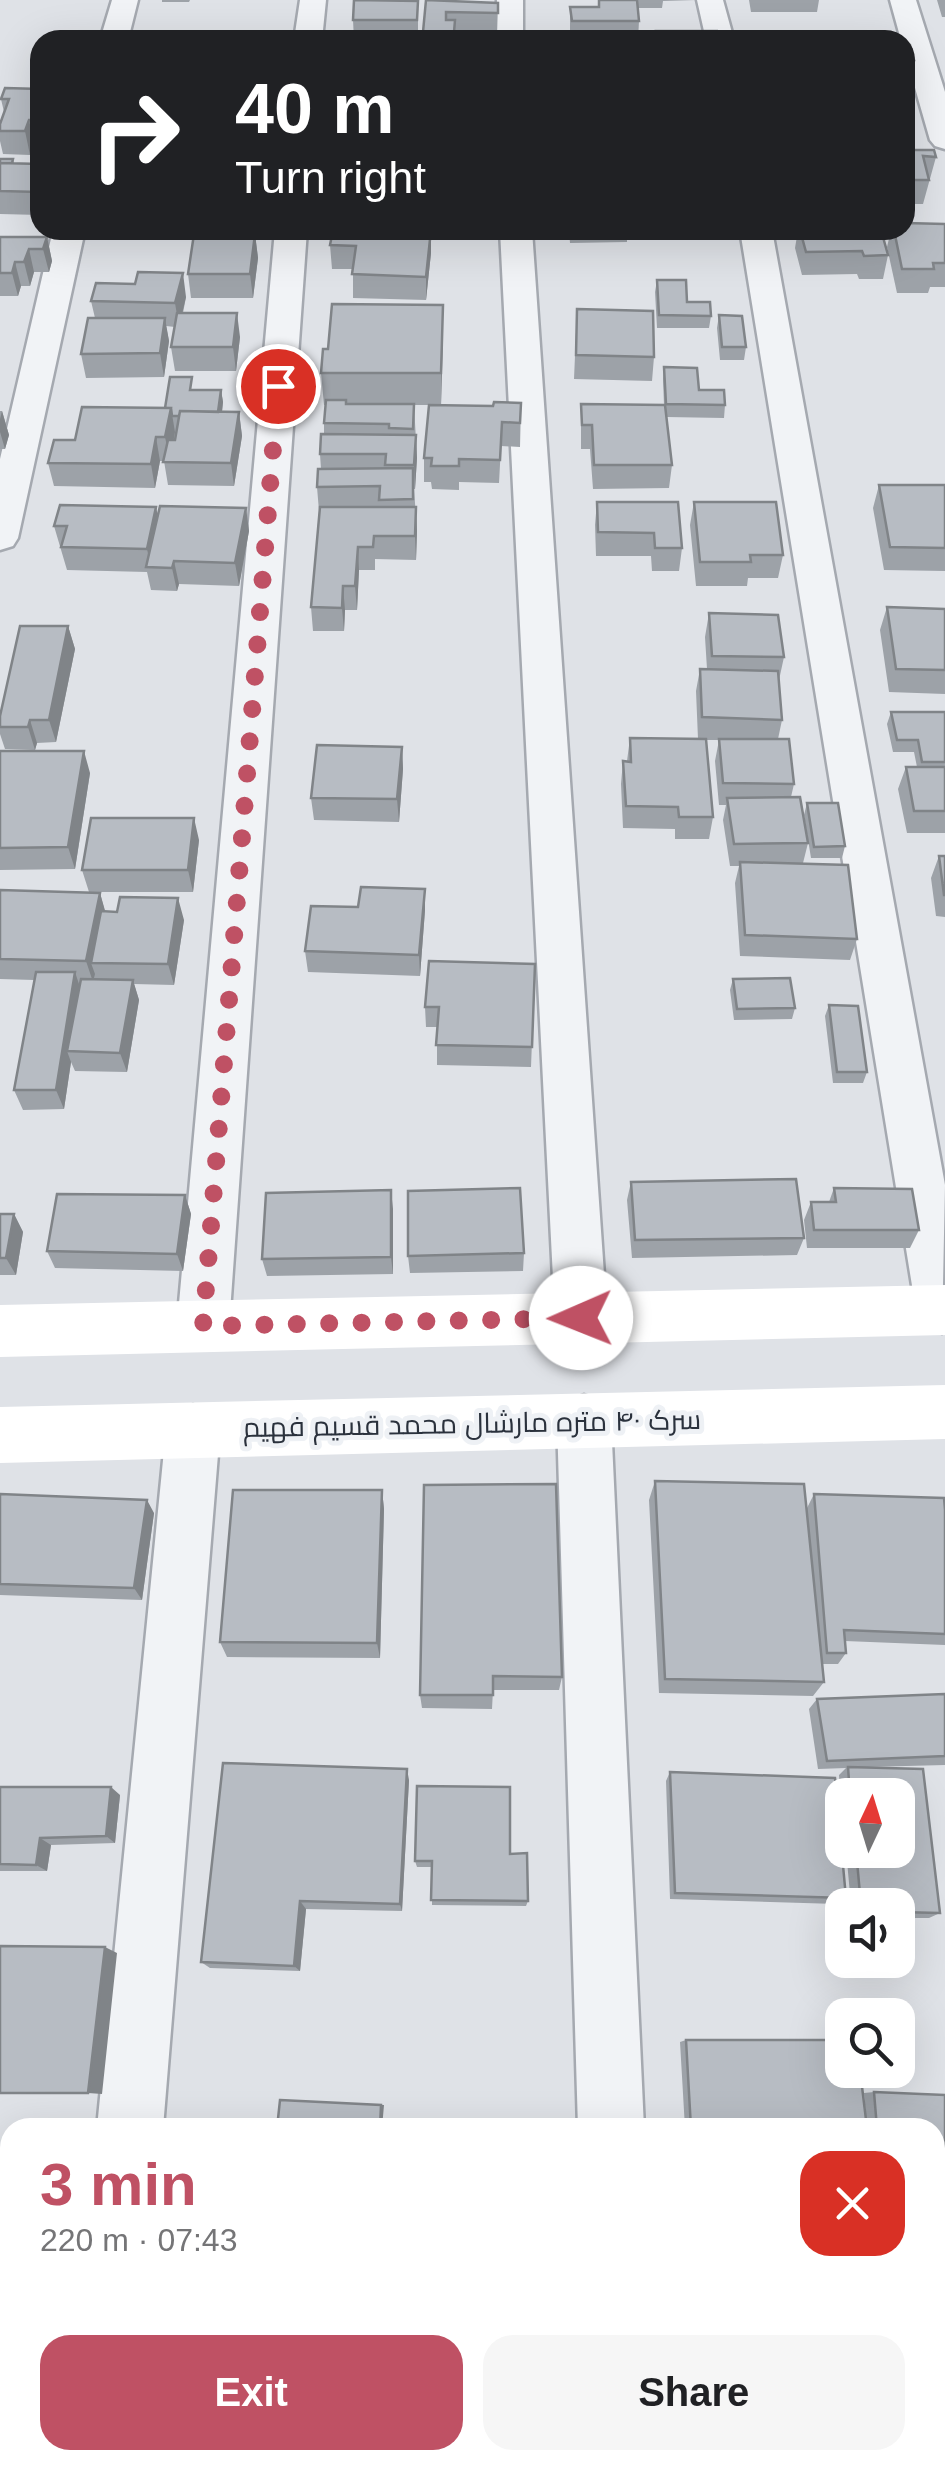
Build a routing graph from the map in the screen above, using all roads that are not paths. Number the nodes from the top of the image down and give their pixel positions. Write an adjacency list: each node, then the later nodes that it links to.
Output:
1 (124, 0): 6 (street)
2 (313, 0): 7 (street)
3 (510, 0): 8 (street)
4 (710, 0): 9 (street)
5 (904, 0): 10 (street)
6 (116, 30)
7 (309, 30)
8 (509, 30)
9 (718, 30)
10 (912, 30)
11 (915, 44): 12 (street)
12 (926, 88): 13 (street)
13 (945, 140)
14 (67, 240): 18 (street)
15 (290, 240): 21 (street)
16 (517, 240): 20 (street)
17 (758, 240): 19 (street)
18 (0, 538)
19 (944, 1310): 20 (street)
20 (581, 1318): 21 (street)
21 (203, 1326): 22 (street)
22 (0, 1331)
23 (945, 1412): 24 (street, سرک ۴۰ متره مارشال محمد قسیم فهیم)
24 (584, 1420): 25 (street, سرک ۴۰ متره مارشال محمد قسیم فهیم); 28 (street)
25 (194, 1430): 26 (street, سرک ۴۰ متره مارشال محمد قسیم فهیم); 27 (street)
26 (0, 1435)
27 (131, 2118)
28 (612, 2118)

